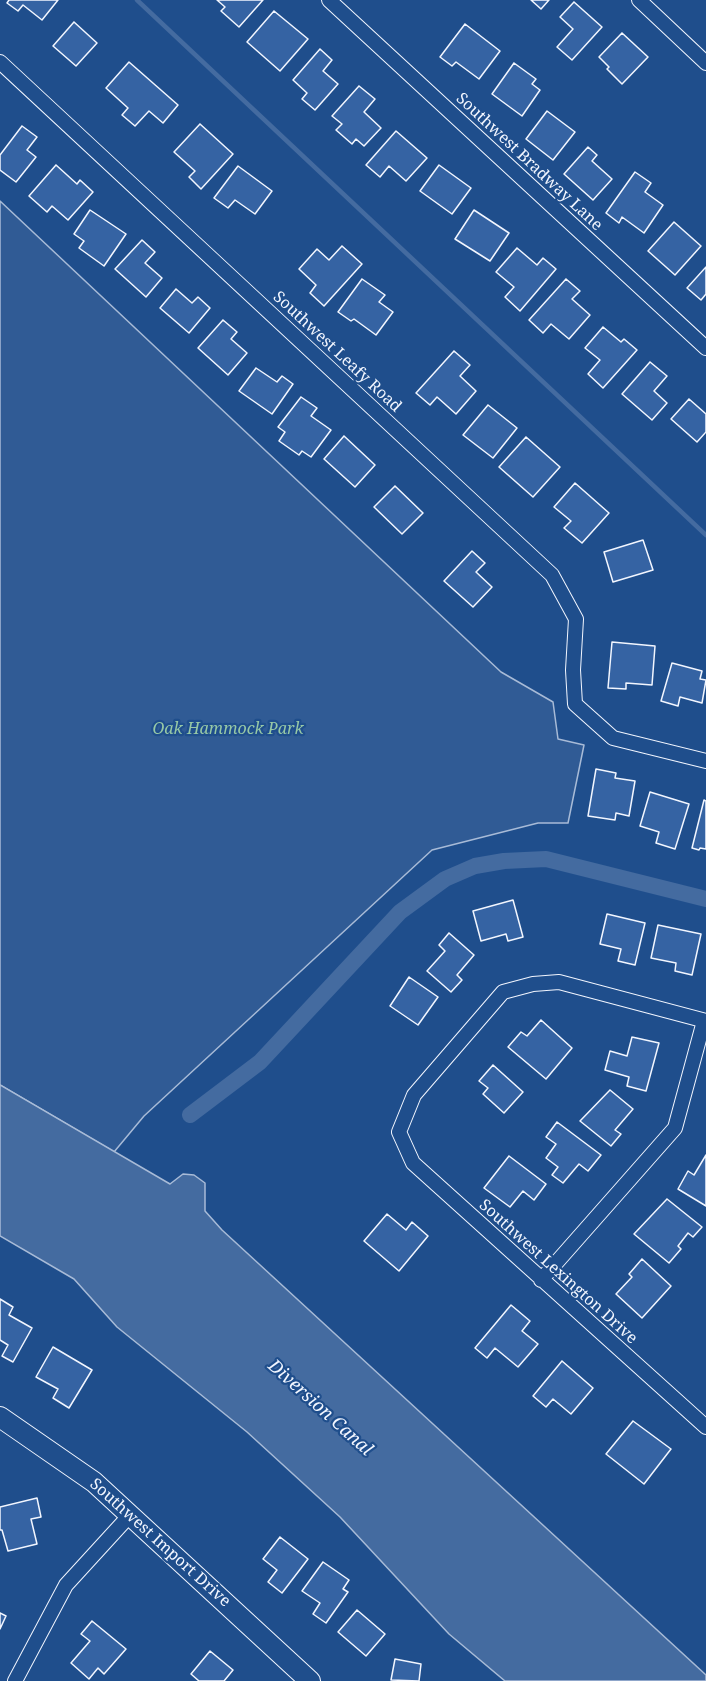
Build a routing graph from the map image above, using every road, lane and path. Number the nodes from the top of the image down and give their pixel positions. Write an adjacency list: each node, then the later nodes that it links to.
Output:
1 (329, 0): 5 (street, Southwest Bradway Lane)
2 (639, 0): 4 (street)
3 (0, 62): 6 (street, Southwest Leafy Road)
4 (706, 63)
5 (706, 348)
6 (706, 761)
7 (705, 1021): 8 (street); 8 (street, Southwest Lexington Drive)
8 (541, 1280): 10 (street, Southwest Lexington Drive)
9 (0, 1417): 11 (street, Southwest Import Drive)
10 (706, 1426)
11 (130, 1515): 12 (street, Southwest Import Drive); 13 (street)
12 (299, 1677)
13 (15, 1681)

